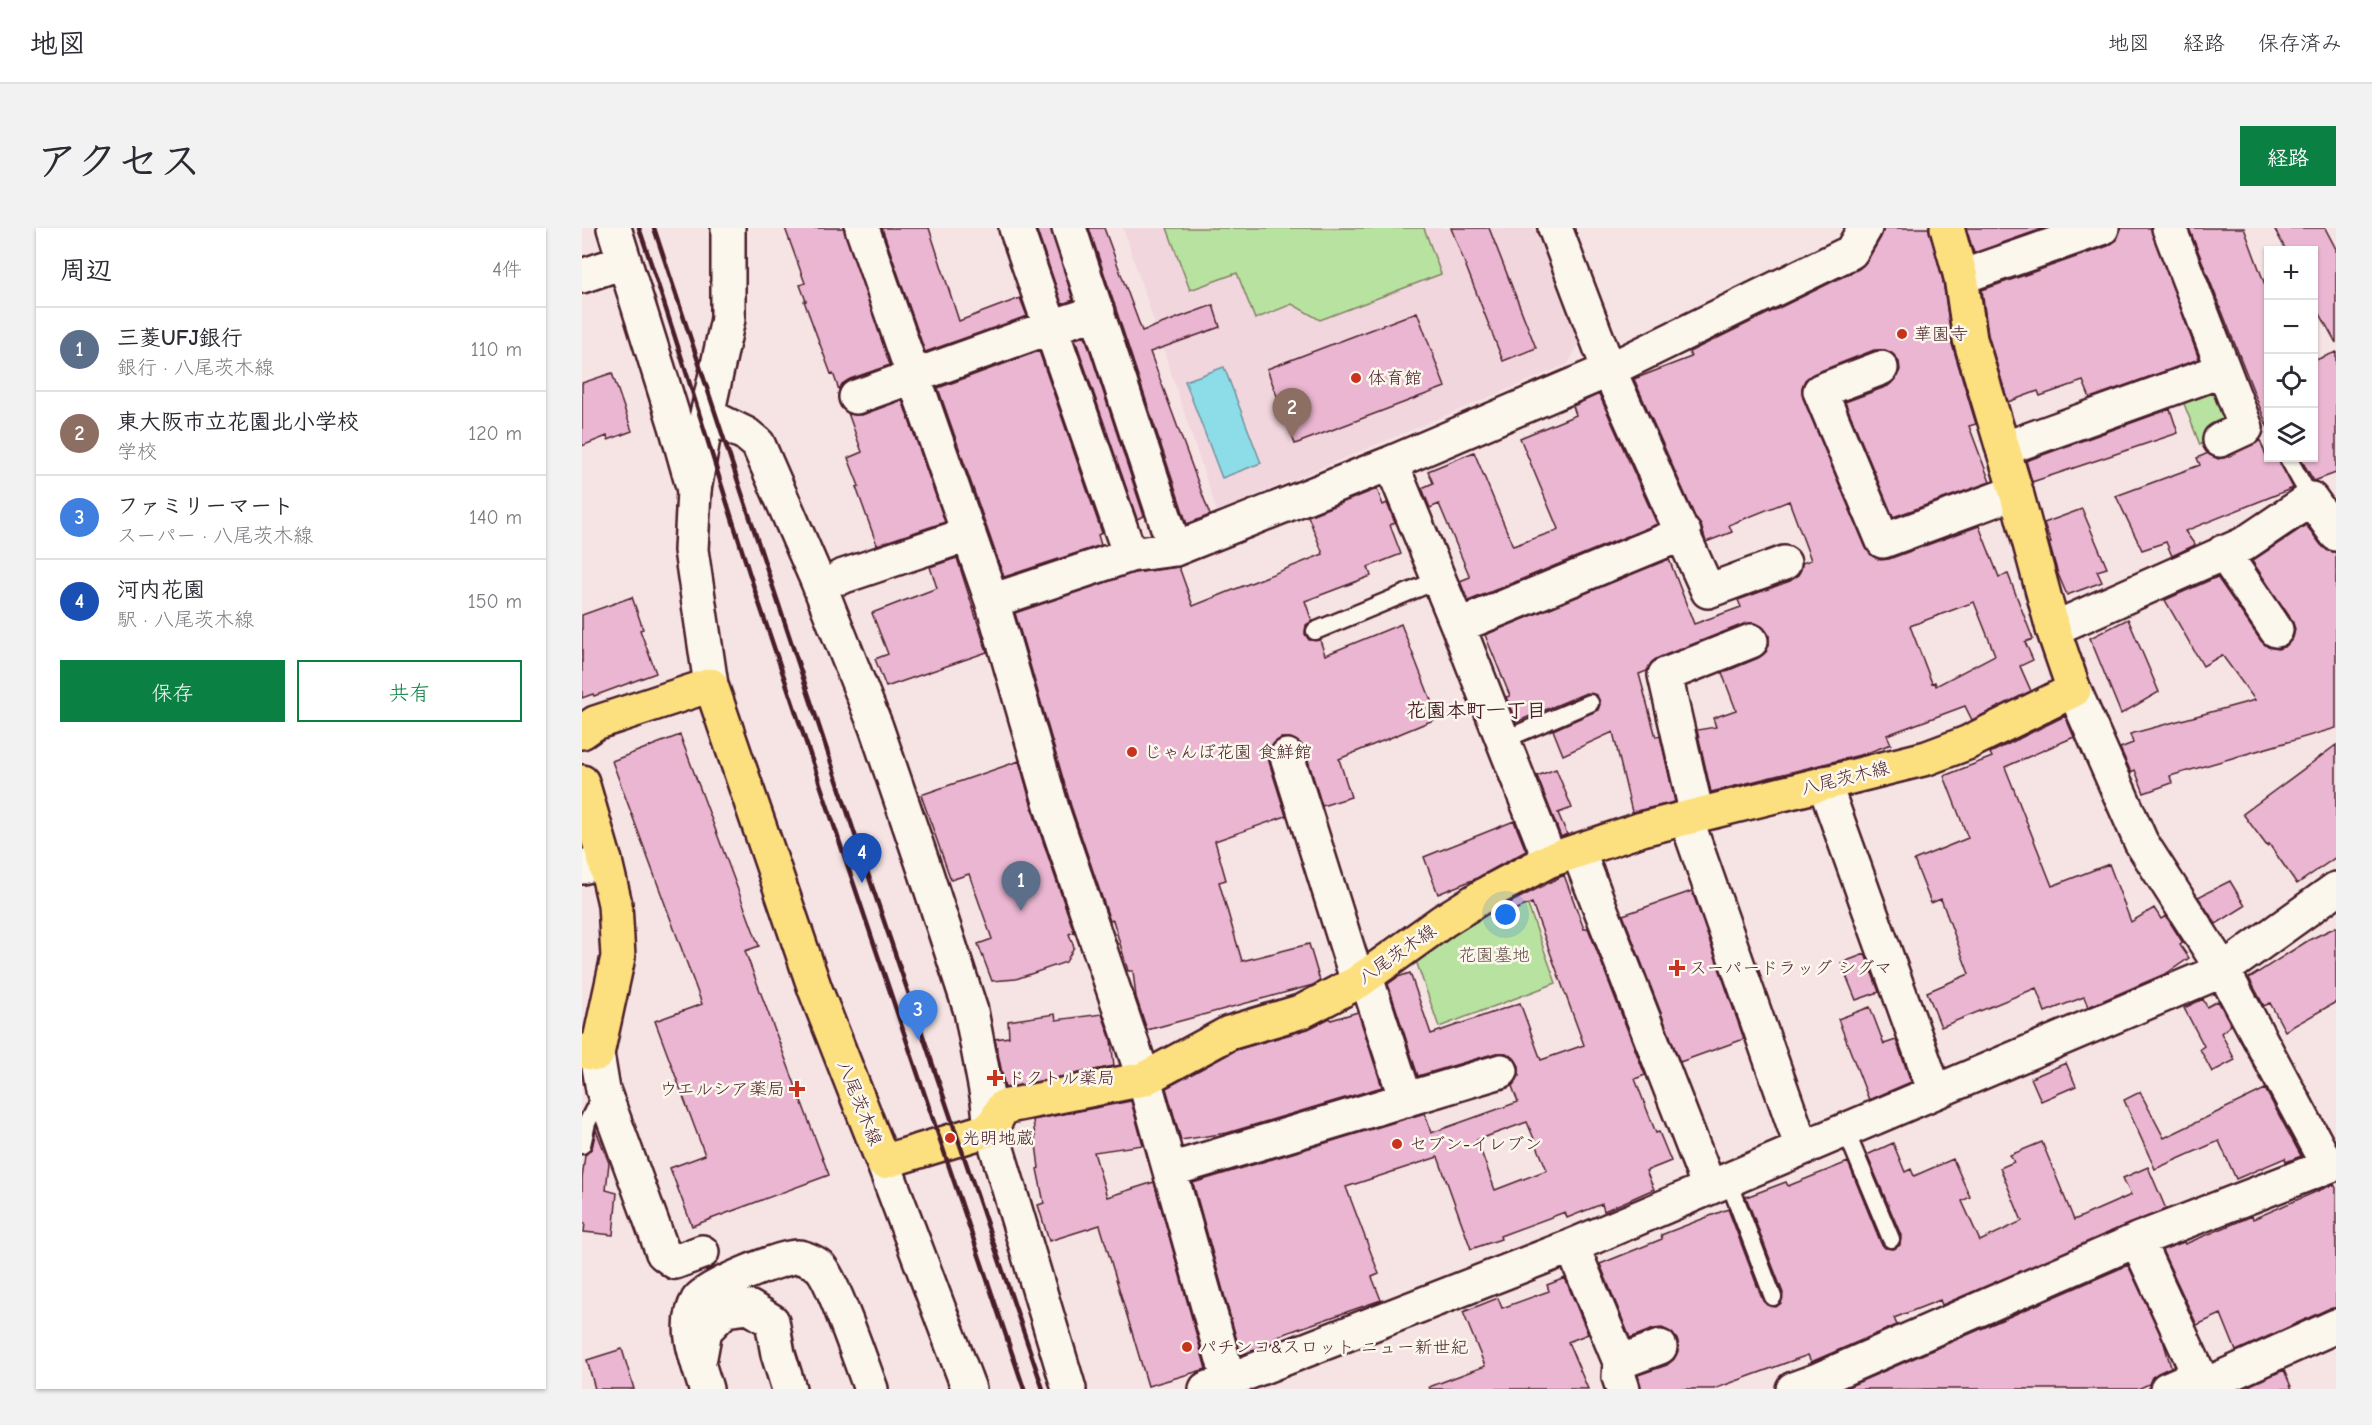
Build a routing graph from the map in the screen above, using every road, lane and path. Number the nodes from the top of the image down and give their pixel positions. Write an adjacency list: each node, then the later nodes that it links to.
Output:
1 (614, 228): 11 (street)
2 (728, 228): 21 (street)
3 (862, 228): 19 (street)
4 (1016, 228): 15 (street)
5 (1069, 228): 14 (street)
6 (1554, 228): 17 (street)
7 (1865, 228): 17 (street)
8 (1947, 228): 13 (main road)
9 (2102, 228): 13 (street)
10 (2169, 228): 18 (street)
11 (623, 262): 12 (street); 26 (street)
12 (582, 276)
13 (1961, 277): 23 (main road)
14 (1098, 312): 15 (street); 32 (street)
15 (1052, 327): 19 (street); 34 (street)
16 (1881, 368): 27 (street)
17 (1609, 370): 25 (street); 29 (street)
18 (2223, 370): 22 (street); 23 (street)
19 (914, 376): 20 (street); 30 (street)
20 (856, 397)
21 (707, 415): 26 (street); 64 (street)
22 (2220, 440)
23 (2003, 449): 27 (main road)
24 (2290, 462): 28 (lane)
25 (1391, 463): 32 (street); 37 (street)
26 (694, 490): 44 (street)
27 (2016, 492): 40 (main road)
28 (2311, 499): 31 (street); 33 (street)
29 (1684, 533): 35 (street); 39 (street)
30 (969, 534): 36 (street); 38 (street)
31 (2336, 534)
32 (1175, 549): 34 (street)
33 (2223, 552): 40 (street); 41 (street)
34 (1130, 555): 38 (street)
35 (1784, 563)
36 (841, 578)
37 (1438, 580): 39 (street); 42 (lane)
38 (992, 601): 60 (street)
39 (1458, 626): 48 (street)
40 (2053, 629): 45 (main road)
41 (2276, 630)
42 (1315, 631)
43 (1751, 641): 52 (street)
44 (711, 685): 47 (main road); 68 (main road, 八尾茨木線)
45 (2074, 690): 51 (main road, 八尾茨木線); 56 (street)
46 (1590, 703): 48 (lane)
47 (582, 732)
48 (1503, 740): 53 (street)
49 (1287, 756): 57 (street)
50 (582, 782): 54 (main road)
51 (1824, 783): 52 (main road, 八尾茨木線); 62 (street)
52 (1692, 816): 53 (main road, 八尾茨木線); 67 (street)
53 (1564, 856): 57 (main road, 八尾茨木線); 71 (street)
54 (594, 864): 58 (main road)
55 (2336, 889): 56 (street)
56 (2223, 970): 62 (street); 69 (street)
57 (1362, 980): 60 (main road, 八尾茨木線); 63 (street)
58 (589, 1052): 61 (street)
59 (1501, 1071): 63 (street)
60 (1144, 1078): 64 (main road, 八尾茨木線); 70 (street)
61 (603, 1090): 66 (lane); 75 (street)
62 (1935, 1092): 65 (street)
63 (1406, 1100): 70 (street)
64 (991, 1129): 68 (main road, 八尾茨木線); 87 (street)
65 (1845, 1129): 67 (street); 72 (lane)
66 (582, 1145)
67 (1802, 1148): 71 (street)
68 (883, 1162): 86 (street)
69 (2332, 1164): 73 (street)
70 (1170, 1170): 82 (street)
71 (1718, 1183): 74 (street); 76 (lane)
72 (1891, 1239)
73 (2137, 1240): 81 (street); 83 (street)
74 (1572, 1246): 80 (street); 82 (street)
75 (702, 1252)
76 (1773, 1297)
77 (2336, 1326): 81 (street)
78 (1660, 1347): 80 (street)
79 (702, 1375): 84 (street); 85 (street)
80 (1622, 1375)
81 (2210, 1382): 88 (street)
82 (1219, 1386)
83 (1808, 1386)
84 (789, 1389)
85 (872, 1389)
86 (969, 1389)
87 (1069, 1389)
88 (2167, 1389)

